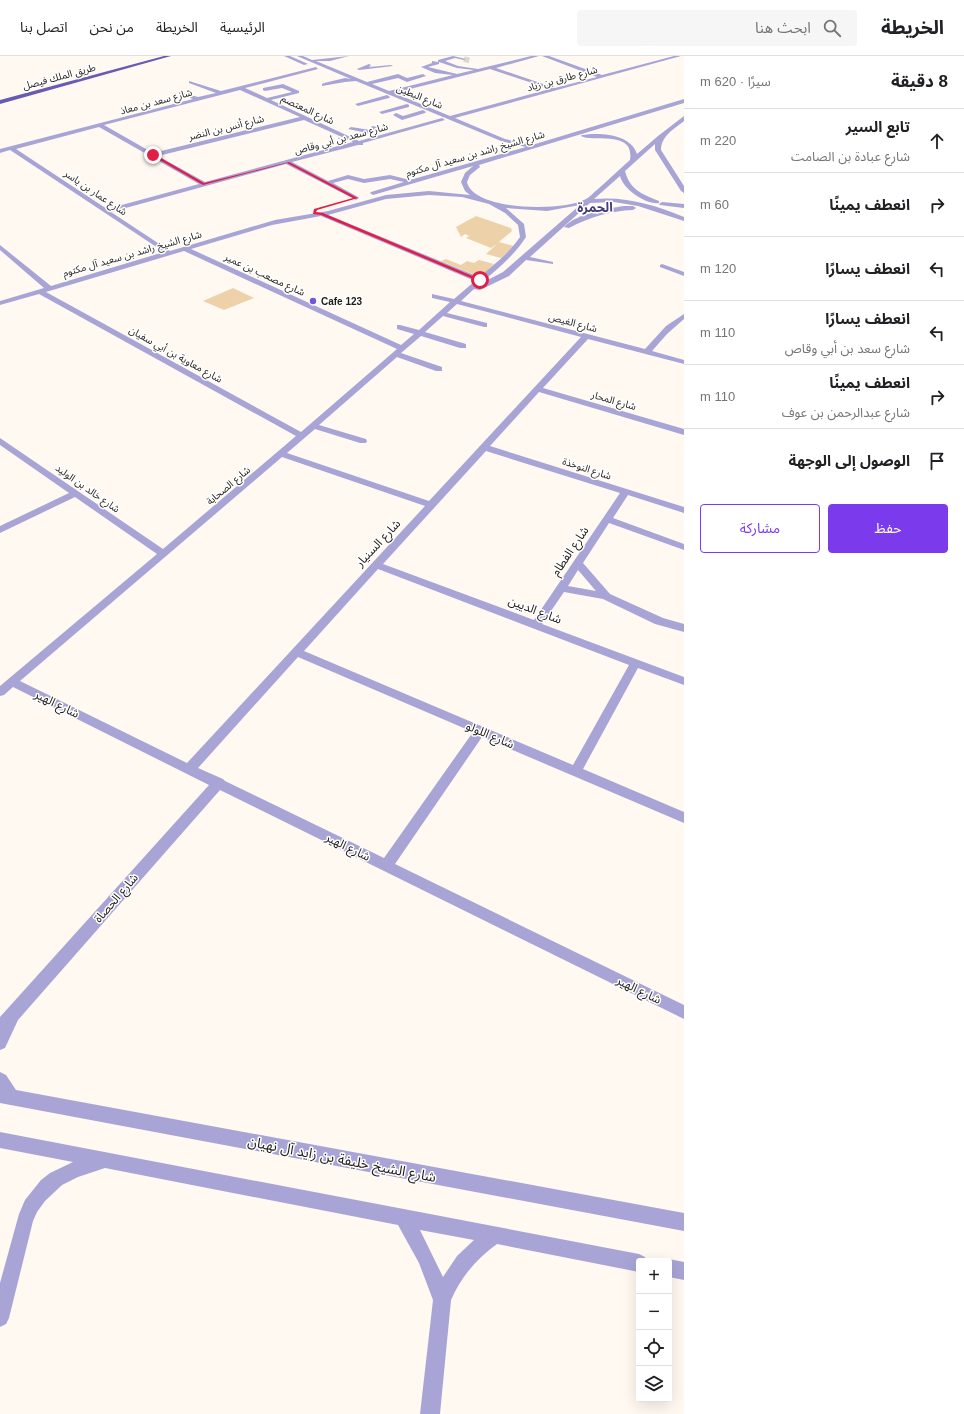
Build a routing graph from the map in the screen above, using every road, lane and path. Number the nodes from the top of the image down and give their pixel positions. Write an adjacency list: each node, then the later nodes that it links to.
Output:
1 (155, 56): 40 (main road, طريق الملك فيصل)
2 (169, 56): 46 (main road, طريق الملك فيصل)
3 (286, 56): 18 (street, شارع البطين)
4 (298, 56): 11 (street, شارع البطين)
5 (347, 56): 12 (street)
6 (537, 56): 20 (street)
7 (544, 56): 27 (street)
8 (679, 56): 27 (street, شارع طارق بن زياد)
9 (368, 57): 16 (street)
10 (464, 59): 21 (street)
11 (308, 60): 12 (street); 15 (street, شارع البطين)
12 (330, 60): 15 (street)
13 (434, 62): 24 (street)
14 (472, 63): 21 (street)
15 (322, 66): 23 (street, شارع البطين)
16 (372, 66): 17 (street); 23 (street)
17 (391, 66)
18 (316, 68): 28 (street, شارع البطين); 31 (street, شارع سعد بن معاذ)
19 (449, 68): 24 (street)
20 (492, 68): 22 (street); 36 (street)
21 (475, 69): 22 (street)
22 (481, 71): 26 (street)
23 (341, 73): 29 (street, شارع البطين)
24 (453, 73): 26 (street)
25 (423, 76): 32 (street)
26 (460, 76): 39 (street)
27 (603, 76): 36 (street, شارع طارق بن زياد)
28 (345, 80): 29 (street); 33 (street); 39 (street, شارع البطين)
29 (358, 80): 32 (street, شارع البطين)
30 (191, 82): 38 (street)
31 (258, 83): 34 (street, شارع سعد بن معاذ); 35 (street)
32 (367, 84): 39 (street, شارع البطين)
33 (324, 85)
34 (241, 88): 38 (street, شارع سعد بن معاذ); 43 (street, شارع المعتصم)
35 (271, 88): 41 (street); 41 (street)
36 (554, 89): 56 (street, شارع طارق بن زياد)
37 (181, 92): 42 (street)
38 (221, 93): 42 (street, شارع سعد بن معاذ)
39 (388, 95): 47 (street); 48 (street, شارع البطين); 56 (street, شارع البطين)
40 (0, 97)
41 (272, 98): 43 (street)
42 (198, 99): 49 (street, شارع سعد بن معاذ)
43 (266, 100): 55 (street, شارع المعتصم)
44 (158, 101): 49 (street)
45 (684, 101): 63 (street, شارع الشيخ راشد بن سعيد آل مكتوم)
46 (0, 102)
47 (358, 104)
48 (408, 106): 51 (street); 52 (street, شارع البطين)
49 (170, 107): 50 (street, شارع سعد بن معاذ)
50 (158, 110): 53 (street); 59 (street, شارع سعد بن معاذ)
51 (382, 112)
52 (423, 112): 54 (street); 58 (street, شارع البطين)
53 (167, 114)
54 (396, 115)
55 (304, 118): 64 (street, شارع المعتصم); 69 (street, شارع أنس بن النضر)
56 (449, 118): 66 (street, شارع البطين)
57 (684, 118): 61 (street)
58 (442, 120): 62 (street, شارع سعد بن أبي وقاص); 70 (street, شارع البطين)
59 (100, 125): 67 (street, شارع سعد بن معاذ); 69 (street)
60 (349, 129): 62 (street)
61 (666, 132): 73 (street); 80 (street)
62 (383, 137): 64 (street, شارع سعد بن أبي وقاص)
63 (566, 137): 66 (street, شارع الشيخ راشد بن سعيد آل مكتوم); 73 (street)
64 (360, 143): 65 (street, شارع المعتصم); 72 (street, شارع سعد بن أبي وقاص)
65 (367, 146)
66 (536, 146): 70 (street, شارع الشيخ راشد بن سعيد آل مكتوم)
67 (11, 148): 68 (street, شارع سعد بن معاذ); 89 (street, شارع عمار بن ياسر)
68 (0, 151)
69 (153, 155): 79 (street)
70 (506, 155): 71 (street, شارع الشيخ راشد بن سعيد آل مكتوم)
71 (489, 160): 76 (street, شارع الشيخ راشد بن سعيد آل مكتوم); 84 (street)
72 (287, 162): 77 (street); 79 (street, شارع سعد بن أبي وقاص)
73 (632, 162): 75 (street)
74 (434, 170): 76 (street)
75 (622, 170): 83 (street); 85 (street)
76 (440, 173): 78 (street, شارع الشيخ راشد بن سعيد آل مكتوم)
77 (327, 182): 78 (street); 81 (street)
78 (411, 182): 81 (street, شارع الشيخ راشد بن سعيد آل مكتوم)
79 (203, 184): 89 (street, شارع سعد بن أبي وقاص)
80 (684, 191)
81 (362, 196): 82 (street, شارع الشيخ راشد بن سعيد آل مكتوم)
82 (349, 200)
83 (588, 201): 84 (street); 90 (street); 95 (street)
84 (489, 202): 92 (street, شارع الشيخ راشد بن سعيد آل مكتوم); 103 (street, شارع الشيخ راشد بن سعيد آل مكتوم)
85 (662, 204): 87 (street); 91 (street)
86 (329, 206): 88 (street, شارع الشيخ راشد بن سعيد آل مكتوم)
87 (684, 206)
88 (315, 210): 92 (street); 94 (street, شارع الشيخ راشد بن سعيد آل مكتوم)
89 (106, 211): 98 (street, شارع عمار بن ياسر)
90 (668, 213): 93 (street); 95 (street)
91 (684, 213)
92 (322, 214): 94 (street, شارع الشيخ راشد بن سعيد آل مكتوم); 103 (street)
93 (684, 219)
94 (270, 223): 97 (street, شارع الشيخ راشد بن سعيد آل مكتوم)
95 (545, 240): 99 (street)
96 (0, 247): 104 (street)
97 (184, 248): 98 (street, شارع الشيخ راشد بن سعيد آل مكتوم); 117 (street, شارع مصعب بن عمير)
98 (169, 253): 104 (street, شارع الشيخ راشد بن سعيد آل مكتوم)
99 (526, 258): 100 (street); 106 (street)
100 (551, 263)
101 (662, 266): 102 (street)
102 (684, 274)
103 (480, 280): 106 (street, شارع الشيخ راشد بن سعيد آل مكتوم)
104 (49, 288): 105 (street, شارع الشيخ راشد بن سعيد آل مكتوم)
105 (40, 291): 109 (street, شارع الشيخ راشد بن سعيد آل مكتوم); 124 (street, شارع معاوية بن أبي سفيان)
106 (467, 292): 108 (street, شارع الصحابة)
107 (435, 296): 108 (street, شارع الغيص)
108 (456, 302): 110 (street, شارع الصحابة); 115 (street, شارع الغيص)
109 (0, 303)
110 (443, 314): 112 (street); 114 (street, شارع الصحابة)
111 (684, 316): 118 (street)
112 (484, 325)
113 (400, 327): 114 (street)
114 (420, 334): 116 (street); 117 (street, شارع الصحابة)
115 (586, 336): 118 (street, شارع الغيص); 121 (street, شارع السنيار)
116 (463, 346)
117 (400, 352): 120 (street, شارع مصعب بن عمير); 122 (street, شارع الصحابة)
118 (647, 352): 119 (street, شارع الغيص)
119 (684, 362)
120 (439, 369)
121 (537, 389): 123 (street, شارع المحار); 127 (street, شارع السنيار)
122 (313, 426): 124 (street, شارع الصحابة); 126 (street)
123 (684, 432)
124 (302, 436): 128 (street, شارع الصحابة)
125 (0, 441): 130 (street, شارع خالد بن الوليد)
126 (363, 441)
127 (484, 447): 129 (street, شارع النوخذة); 131 (street, شارع السنيار)
128 (281, 454): 131 (street); 136 (street, شارع الصحابة)
129 (625, 492): 132 (street, شارع النوخذة); 133 (street, شارع الفطام)
130 (76, 494): 134 (street); 136 (street, شارع خالد بن الوليد)
131 (431, 505): 138 (street, شارع السنيار)
132 (684, 510)
133 (607, 519): 135 (street); 137 (street, شارع الفطام)
134 (0, 530)
135 (684, 547)
136 (164, 554): 146 (street, شارع الصحابة)
137 (577, 563): 139 (street, شارع الفطام); 140 (street)
138 (376, 565): 141 (street, شارع الديين); 143 (street, شارع السنيار)
139 (561, 588): 140 (street); 141 (street, شارع الفطام)
140 (606, 596): 142 (street)
141 (536, 625): 144 (street, شارع الديين)
142 (684, 628)
143 (296, 652): 148 (street, شارع اللولو); 149 (street, شارع السنيار)
144 (636, 662): 145 (street, شارع الديين); 150 (street)
145 (684, 681)
146 (12, 682): 147 (street, شارع الصحابة); 149 (street, شارع الهير)
147 (0, 692)
148 (480, 731): 150 (street, شارع اللولو); 153 (street)
149 (190, 768): 151 (street, شارع الهير)
150 (575, 772): 152 (street, شارع اللولو)
151 (219, 782): 153 (street, شارع الهير); 155 (street, شارع الحصاة)
152 (684, 818)
153 (386, 866): 154 (street, شارع الهير)
154 (684, 1012)
155 (14, 1014): 156 (street, شارع الحصاة); 157 (street, شارع الحصاة)
156 (0, 1027)
157 (0, 1043)
158 (0, 1080): 159 (street)
159 (6, 1096): 163 (street, شارع الشيخ خليفة بن زايد آل نهيان)
160 (0, 1140): 161 (street)
161 (106, 1160): 162 (street); 169 (street)
162 (403, 1217): 164 (street); 168 (street)
163 (684, 1222)
164 (496, 1235): 165 (street); 168 (street)
165 (636, 1261)
166 (672, 1269): 167 (street)
167 (684, 1271)
168 (442, 1300): 170 (street)
169 (0, 1318)
170 (430, 1414)

